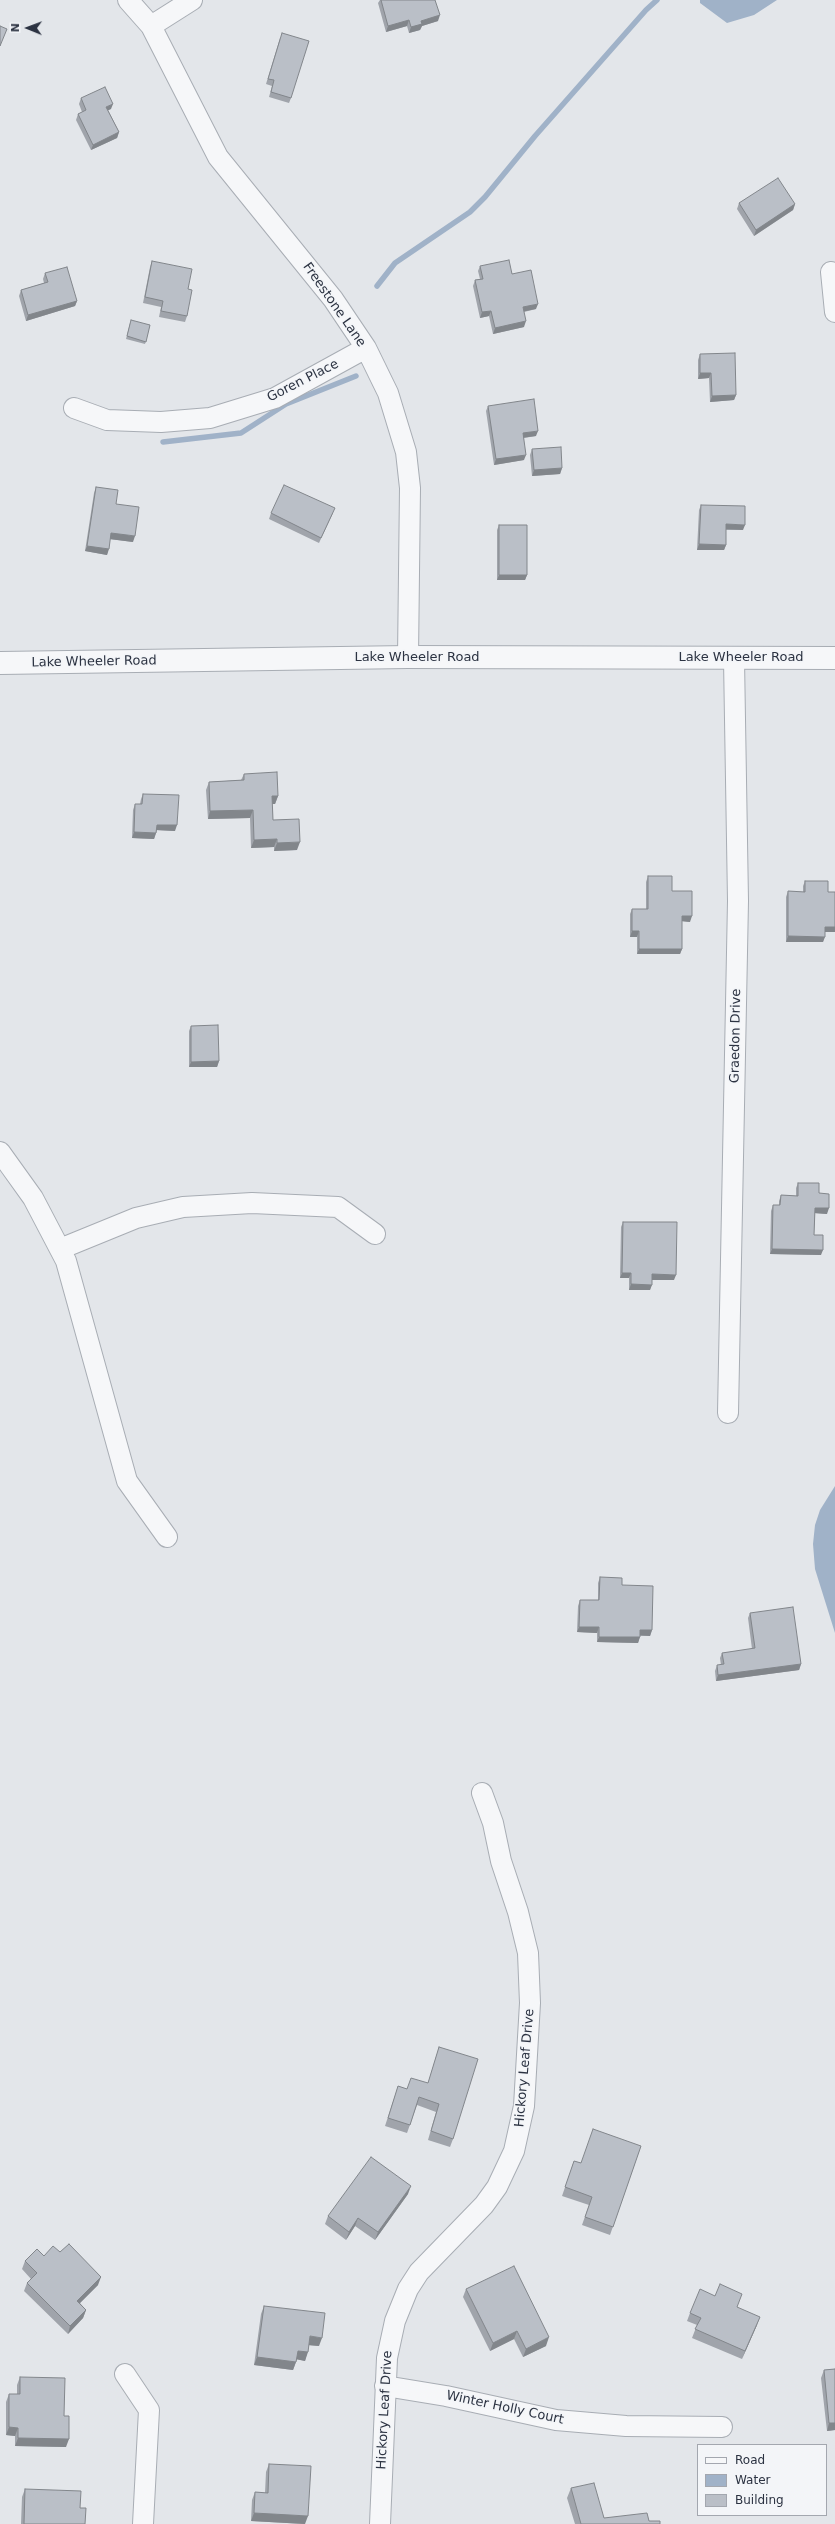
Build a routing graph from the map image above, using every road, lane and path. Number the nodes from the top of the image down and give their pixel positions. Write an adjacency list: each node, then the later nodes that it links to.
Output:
1 (128, 0): 3 (street, Freestone Lane)
2 (192, 0): 3 (street)
3 (151, 26): 6 (street, Freestone Lane)
4 (831, 272): 5 (street)
5 (835, 312)
6 (366, 348): 7 (street, Goren Place); 8 (street, Freestone Lane)
7 (74, 408)
8 (408, 657): 10 (street, Lake Wheeler Road); 11 (street, Lake Wheeler Road)
9 (835, 658): 10 (street, Lake Wheeler Road)
10 (734, 659): 15 (street, Graedon Drive)
11 (0, 663)
12 (0, 1152): 14 (street)
13 (375, 1234): 14 (street)
14 (60, 1249): 16 (street)
15 (728, 1413)
16 (167, 1537)
17 (482, 1792): 19 (street, Hickory Leaf Drive)
18 (124, 2374): 21 (street)
19 (385, 2386): 20 (street, Winter Holly Court); 22 (street, Hickory Leaf Drive)
20 (722, 2427)
21 (143, 2524)
22 (380, 2524)

